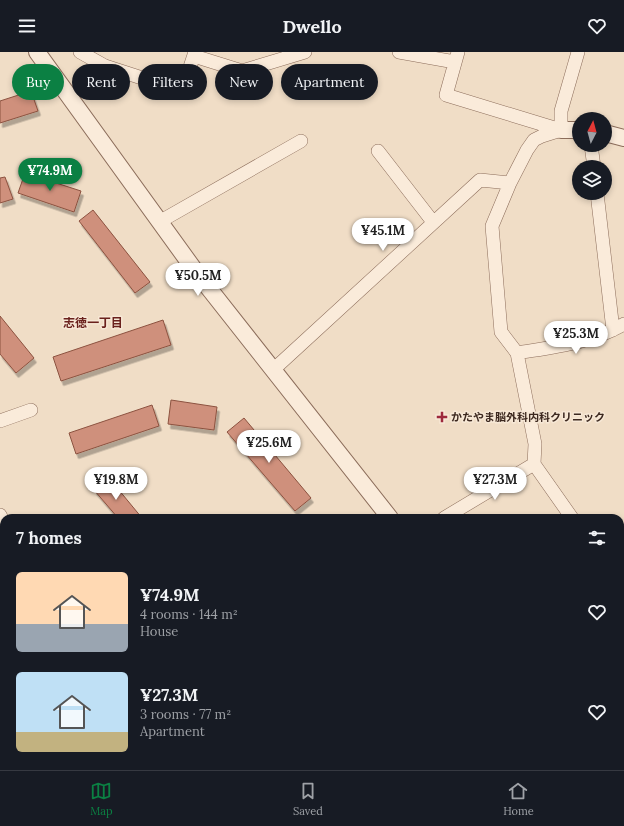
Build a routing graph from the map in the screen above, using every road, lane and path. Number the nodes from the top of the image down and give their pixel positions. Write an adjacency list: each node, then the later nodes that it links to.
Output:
1 (37, 52): 16 (street)
2 (80, 52): 6 (street)
3 (305, 52): 6 (street)
4 (399, 52): 7 (street)
5 (578, 52): 8 (street)
6 (194, 54)
7 (457, 57): 8 (street)
8 (561, 130): 9 (street); 14 (street)
9 (572, 130)
10 (612, 135): 11 (street)
11 (624, 138)
12 (301, 141): 16 (street)
13 (378, 151): 17 (street)
14 (510, 183): 17 (street); 19 (street)
15 (598, 200): 18 (street)
16 (159, 222): 20 (street)
17 (433, 222): 20 (street)
18 (618, 327): 19 (street)
19 (517, 353): 23 (street)
20 (273, 370): 24 (street)
21 (31, 410): 22 (street)
22 (0, 421)
23 (534, 464): 25 (street); 26 (street)
24 (387, 514)
25 (451, 514)
26 (569, 514)

